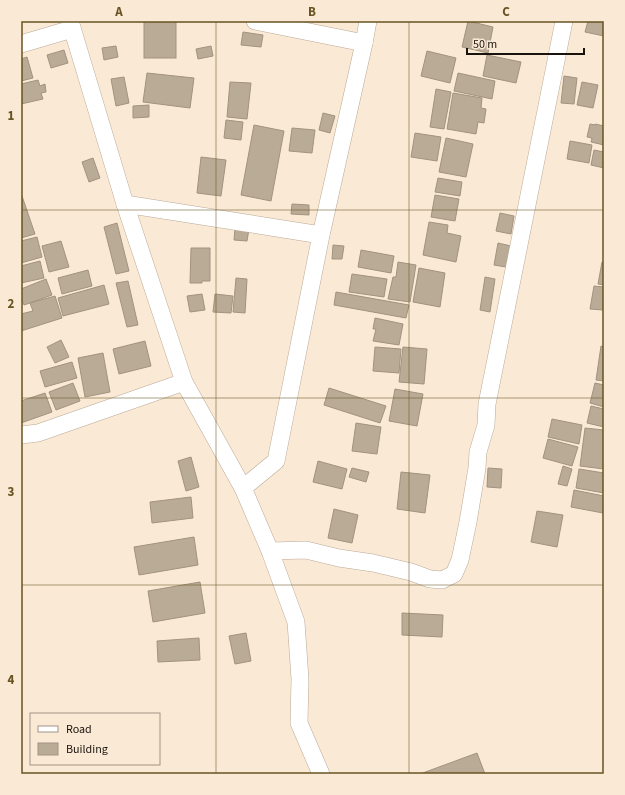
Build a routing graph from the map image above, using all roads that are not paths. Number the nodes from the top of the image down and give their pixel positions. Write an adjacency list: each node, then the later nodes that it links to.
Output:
1 (255, 21): 5 (street)
2 (368, 21): 5 (street)
3 (564, 21): 12 (street)
4 (71, 25): 6 (street); 7 (street)
5 (364, 43): 8 (street)
6 (21, 44)
7 (125, 204): 8 (street); 9 (street)
8 (321, 235): 11 (street)
9 (184, 382): 10 (street); 11 (street)
10 (21, 435)
11 (243, 488): 12 (street)
12 (270, 551): 13 (street)
13 (321, 774)

